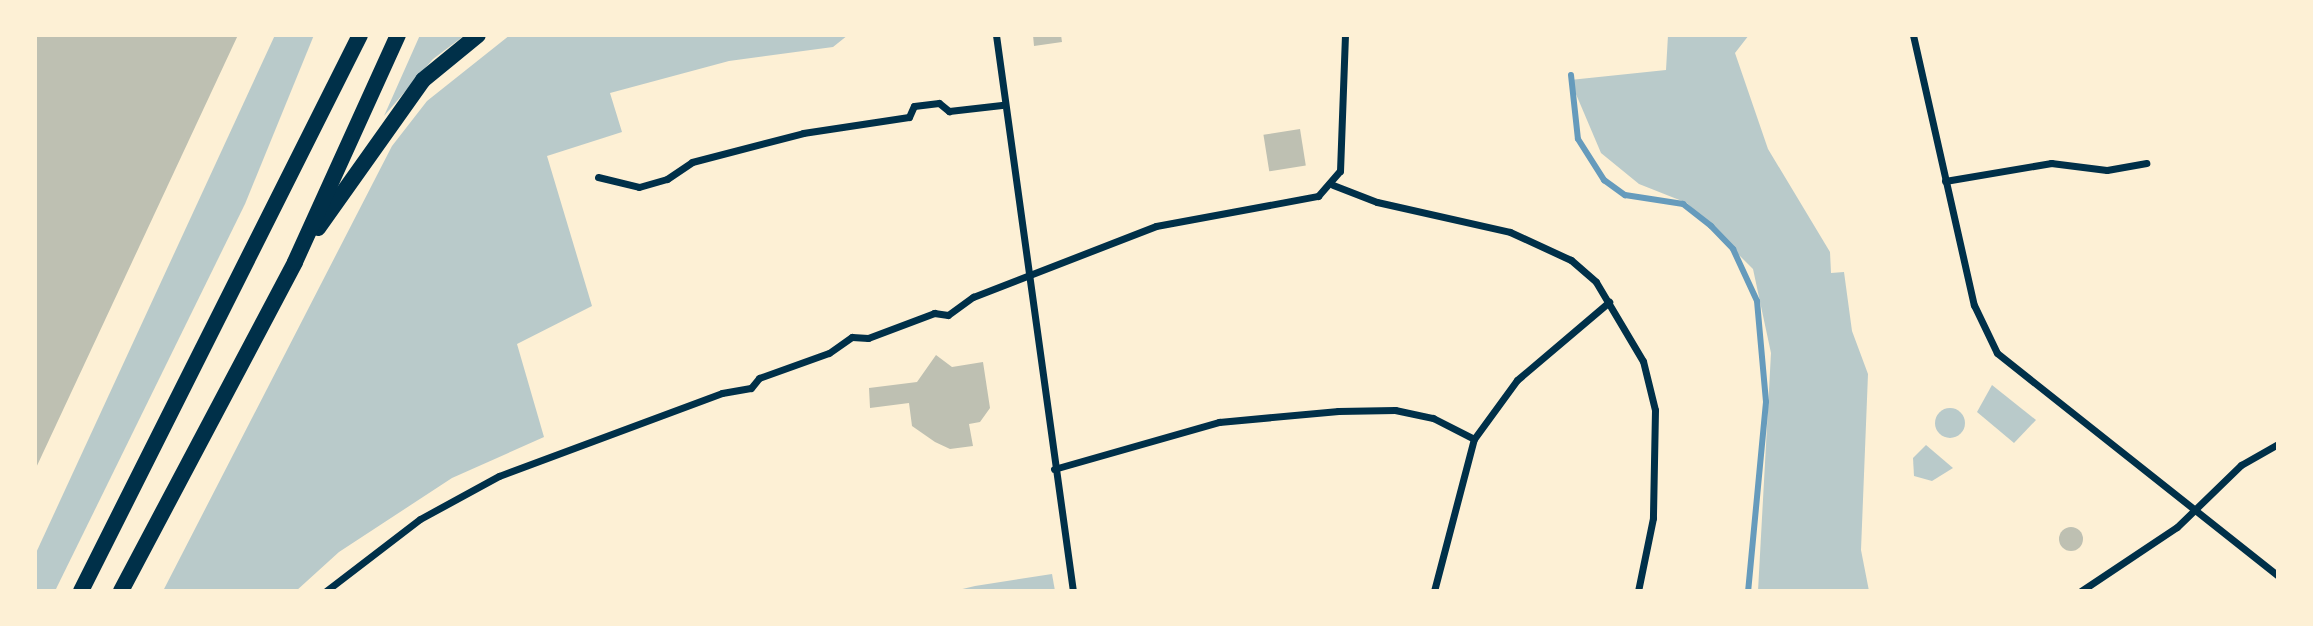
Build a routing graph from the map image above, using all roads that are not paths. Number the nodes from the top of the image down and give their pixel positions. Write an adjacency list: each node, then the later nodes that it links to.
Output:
1 (360, 35): 20 (highway)
2 (398, 35): 12 (highway)
3 (478, 35): 12 (highway)
4 (996, 35): 7 (street)
5 (1345, 35): 11 (street)
6 (1913, 35): 10 (street)
7 (1002, 105): 9 (street); 13 (street)
8 (2146, 163): 10 (street)
9 (598, 177)
10 (1945, 181): 18 (street)
11 (1332, 184): 13 (street); 14 (street)
12 (295, 262): 21 (highway)
13 (1027, 278): 17 (street); 22 (street)
14 (1609, 302): 15 (street); 25 (street)
15 (1474, 439): 17 (street); 24 (street)
16 (2278, 444): 18 (street)
17 (1054, 469): 23 (street)
18 (2199, 507): 19 (street); 26 (street)
19 (2278, 576)
20 (81, 591)
21 (121, 591)
22 (326, 591)
23 (1073, 591)
24 (1434, 591)
25 (1638, 591)
26 (2081, 591)

